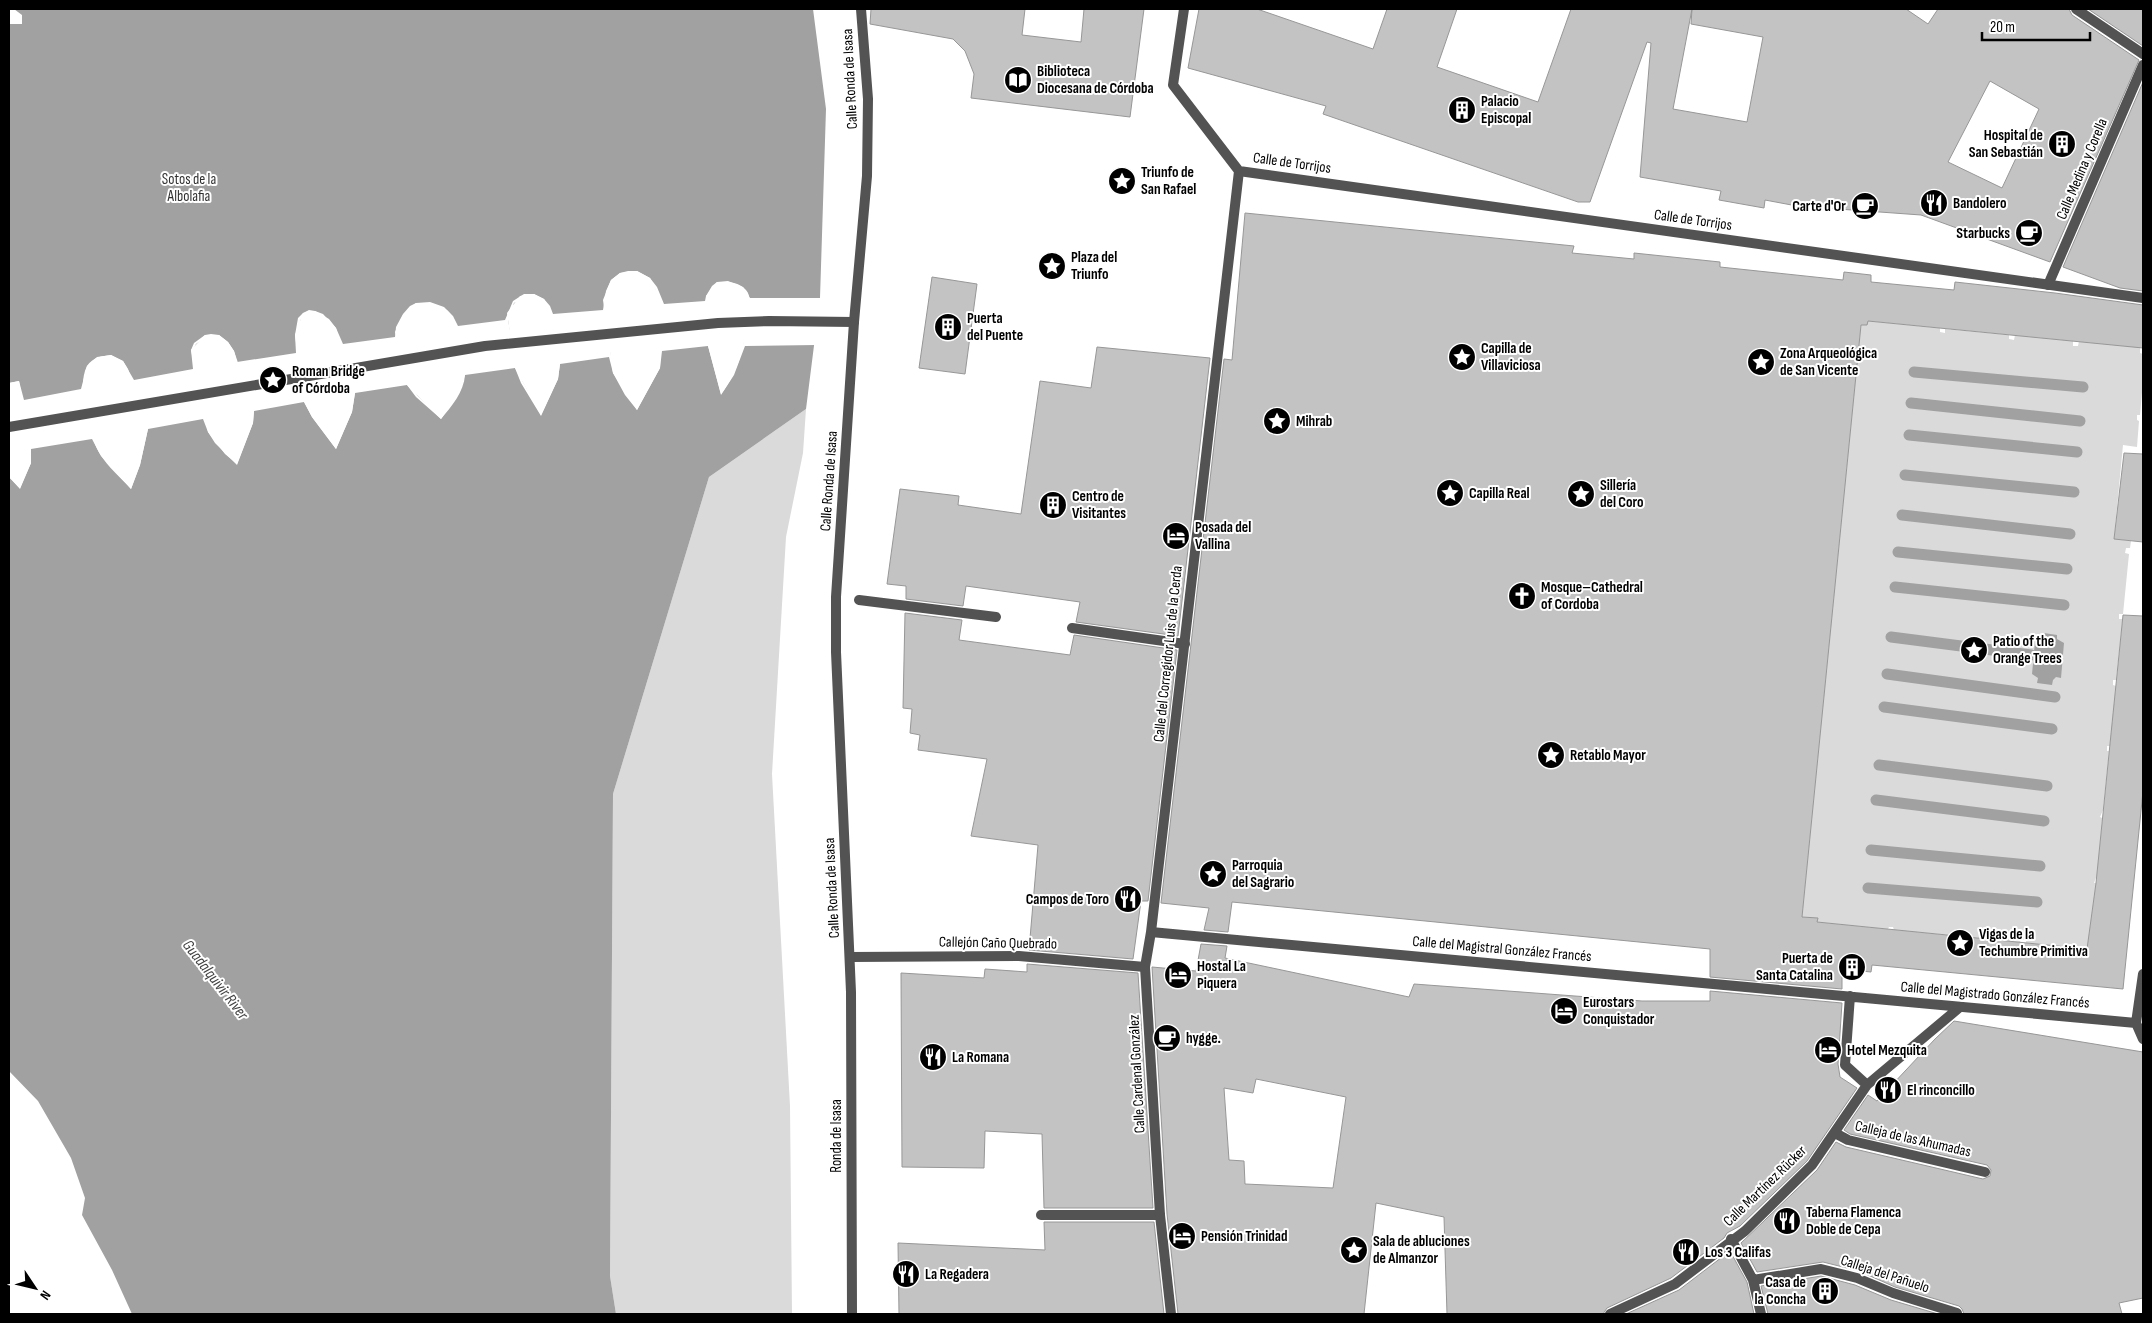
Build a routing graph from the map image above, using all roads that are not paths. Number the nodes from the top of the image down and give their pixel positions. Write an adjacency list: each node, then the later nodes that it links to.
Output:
1 (861, 9): 9 (street, Calle Ronda de Isasa)
2 (1184, 9): 6 (street)
3 (2076, 9): 4 (street)
4 (2143, 54)
5 (2143, 65): 7 (street, Calle Medina y Corella)
6 (1239, 171): 7 (street, Calle de Torrijos); 14 (street, Calle del Corregidor Luis de la Cerda)
7 (2048, 285): 8 (street, Calle de Torrijos)
8 (2143, 298)
9 (854, 322): 10 (street); 16 (street, Calle Ronda de Isasa)
10 (9, 427)
11 (859, 600): 12 (street)
12 (996, 617)
13 (1072, 628): 14 (street)
14 (1184, 644): 15 (street, Calle del Corregidor Luis de la Cerda)
15 (1151, 932): 17 (street, Calle Cardenal González); 19 (street, Calle del Magistral González Francés)
16 (850, 957): 17 (street, Callejón Caño Quebrado); 31 (street, Ronda de Isasa)
17 (1145, 966): 27 (street, Calle Cardenal González)
18 (2143, 974): 21 (street)
19 (1850, 996): 20 (street, Calle del Magistrado González Francés); 23 (street)
20 (1960, 1007): 21 (street, Calle del Magistrado González Francés); 23 (street, Calle Martínez Rücker)
21 (2136, 1023): 22 (street)
22 (2143, 1038)
23 (1867, 1085): 24 (street, Calle Martínez Rücker)
24 (1834, 1132): 25 (street, Calleja de las Ahumadas); 28 (street, Calle Martínez Rücker)
25 (1985, 1172)
26 (1041, 1215): 27 (street)
27 (1160, 1215): 32 (street, Calle Cardenal González)
28 (1731, 1239): 29 (street); 33 (street, Calle Martínez Rücker)
29 (1753, 1280): 30 (street, Calleja del Pañuelo); 34 (street)
30 (1957, 1313)
31 (852, 1314)
32 (1170, 1314)
33 (1610, 1314)
34 (1761, 1314)

